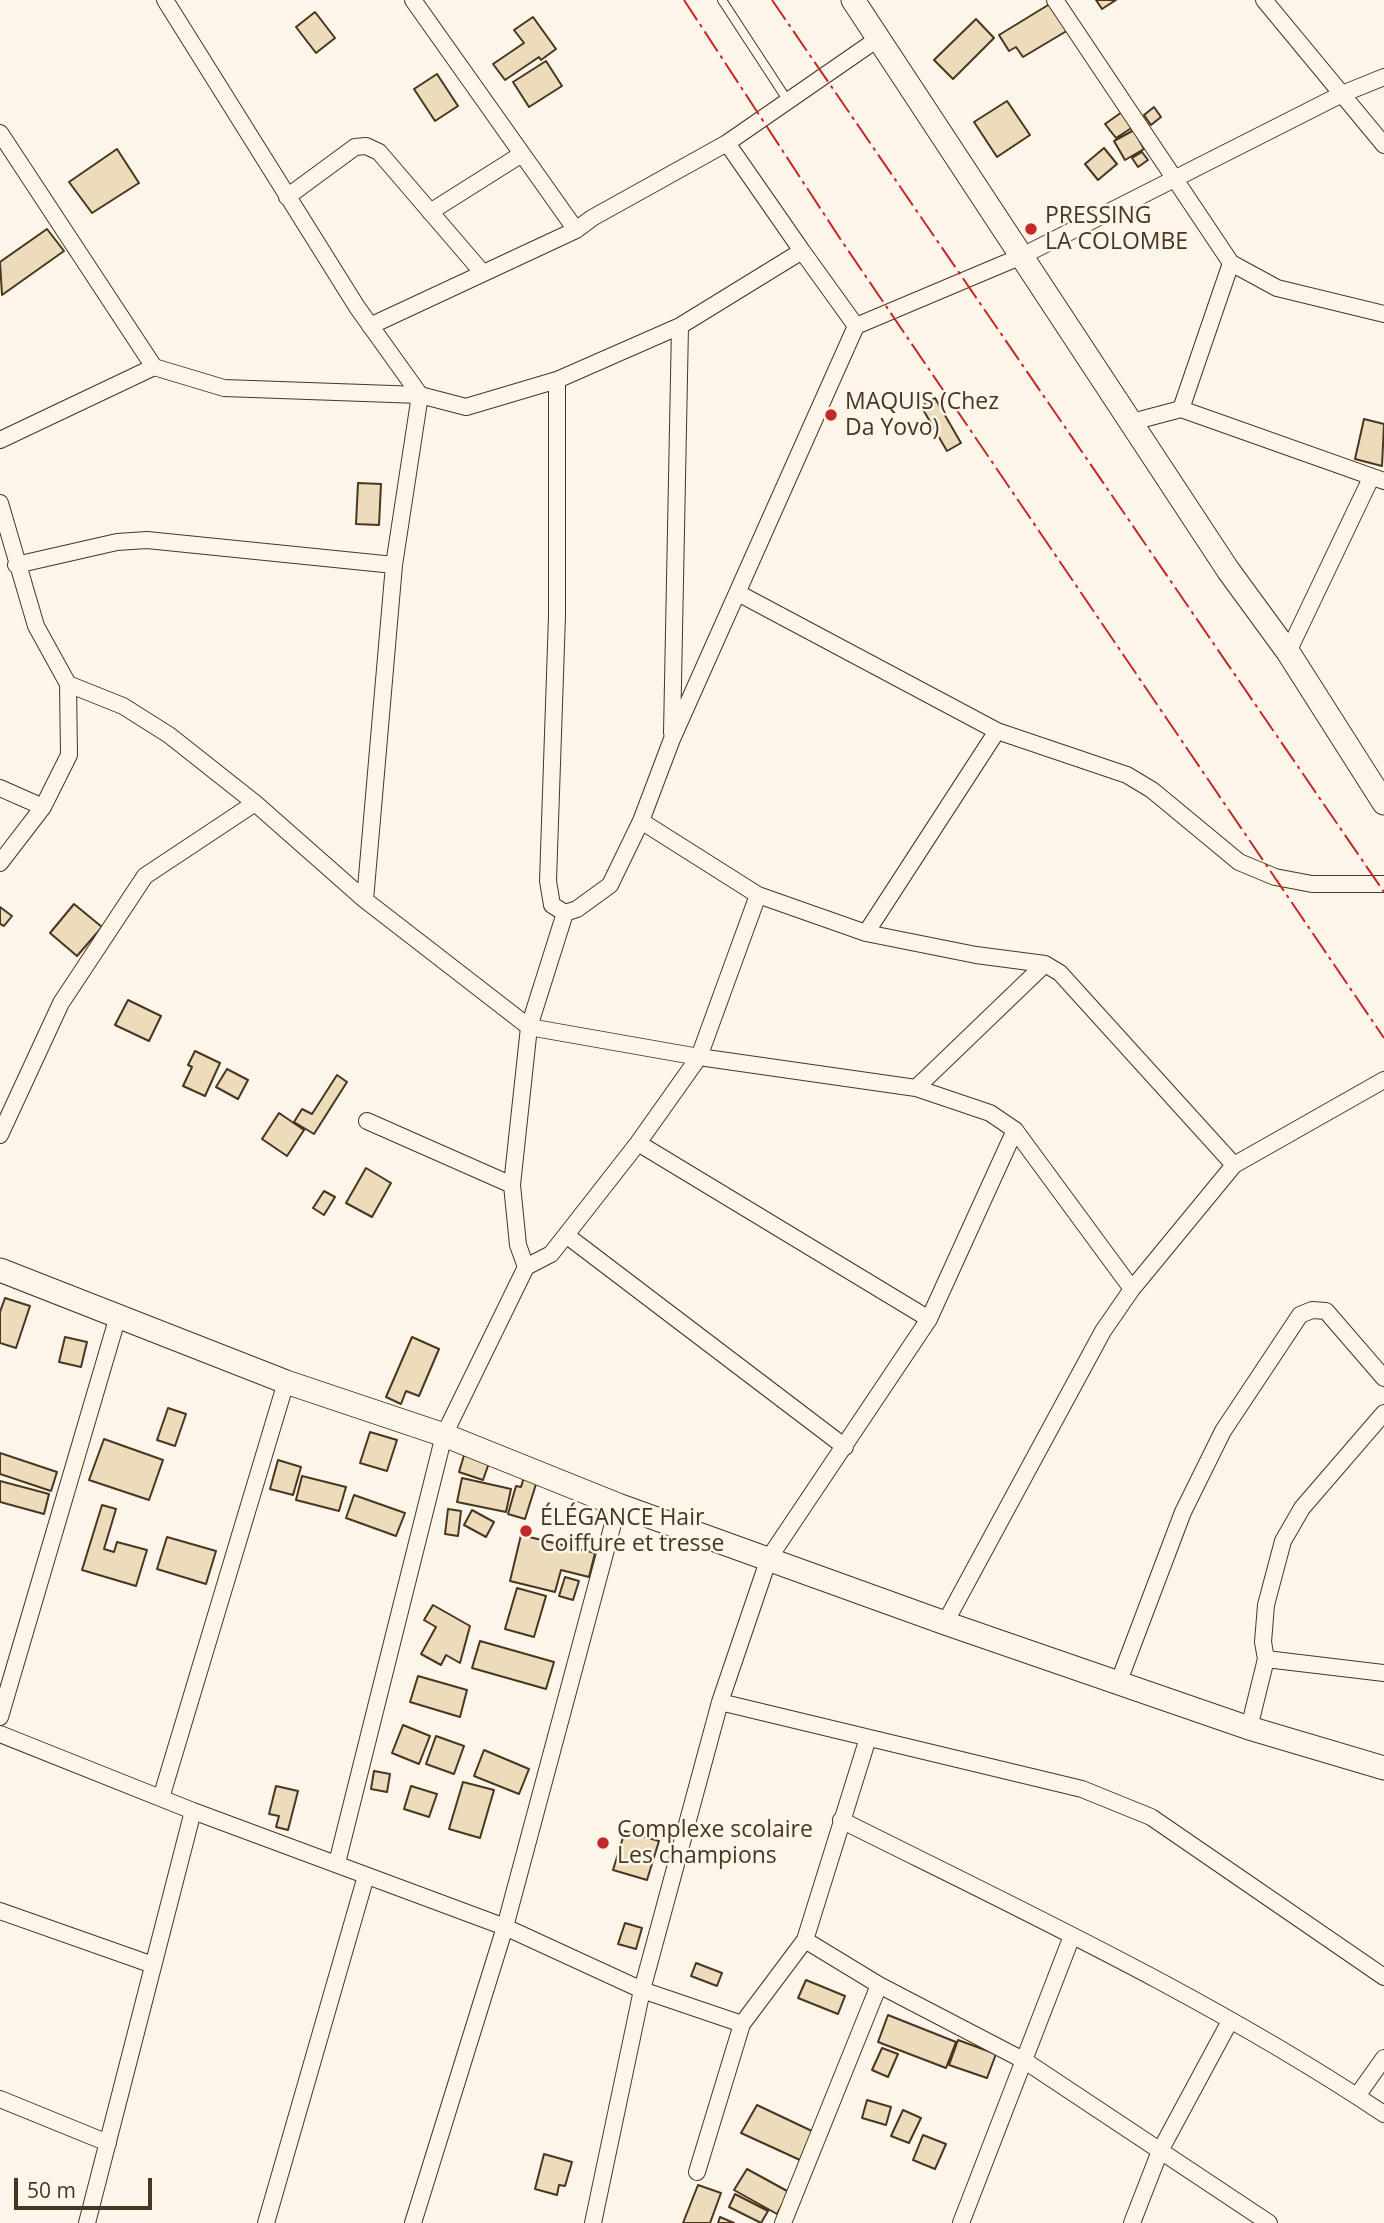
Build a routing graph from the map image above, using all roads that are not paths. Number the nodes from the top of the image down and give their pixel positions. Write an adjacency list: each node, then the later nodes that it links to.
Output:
1 (165, 0): 16 (street)
2 (413, 0): 14 (street)
3 (722, 0): 10 (lane)
4 (853, 0): 7 (main road)
5 (1055, 0): 15 (street)
6 (1264, 0): 9 (street)
7 (878, 38): 10 (street); 20 (main road)
8 (1384, 77): 9 (street)
9 (1342, 94): 13 (street); 15 (street)
10 (788, 101): 12 (street)
11 (0, 133): 27 (street)
12 (727, 143): 18 (street); 19 (street)
13 (1384, 145)
14 (522, 155): 17 (street); 18 (street)
15 (1174, 178): 20 (street); 21 (street)
16 (287, 197): 17 (street); 24 (street)
17 (430, 212): 22 (street)
18 (576, 230): 22 (street)
19 (802, 251): 25 (street); 26 (street)
20 (1022, 256): 26 (street); 31 (main road)
21 (1231, 263): 23 (street); 30 (street)
22 (482, 272): 24 (street)
23 (1384, 314)
24 (370, 326): 29 (street)
25 (680, 326): 28 (street); 41 (street)
26 (856, 326): 37 (street)
27 (154, 367): 29 (street); 32 (street)
28 (557, 380): 29 (street); 51 (street)
29 (420, 396): 36 (street)
30 (1181, 409): 31 (street); 33 (street)
31 (1132, 422): 38 (main road)
32 (0, 440)
33 (1378, 479): 38 (street)
34 (0, 503): 35 (street)
35 (16, 565): 36 (street); 39 (street)
36 (394, 565): 50 (street)
37 (738, 593): 40 (street); 41 (street)
38 (1288, 652): 44 (main road)
39 (68, 684): 43 (street); 45 (street)
40 (998, 731): 48 (street); 52 (street)
41 (672, 738): 46 (street)
42 (0, 789): 45 (street)
43 (255, 803): 50 (street); 60 (street)
44 (1384, 803)
45 (43, 807): 47 (street)
46 (641, 821): 49 (street); 51 (street)
47 (0, 863)
48 (1384, 884)
49 (758, 895): 52 (street); 55 (street)
50 (365, 900): 54 (street)
51 (565, 913): 54 (street)
52 (866, 933): 53 (street)
53 (1045, 964): 57 (street); 62 (street)
54 (529, 1027): 55 (street); 63 (street)
55 (699, 1057): 57 (street); 61 (street)
56 (1384, 1080): 62 (street)
57 (916, 1088): 59 (street)
58 (367, 1121): 63 (street)
59 (1016, 1130): 67 (street); 69 (street)
60 (0, 1135)
61 (638, 1143): 64 (street); 69 (street)
62 (1234, 1165): 67 (street)
63 (512, 1185): 65 (street)
64 (566, 1235): 65 (street); 74 (street)
65 (526, 1267): 73 (street)
66 (0, 1270): 68 (main road)
67 (1132, 1289): 77 (street)
68 (118, 1316): 71 (main road); 82 (street)
69 (929, 1319): 74 (street)
70 (1384, 1378): 80 (street)
71 (286, 1382): 73 (main road); 87 (street)
72 (1384, 1413): 78 (street)
73 (444, 1435): 75 (main road); 90 (street)
74 (845, 1447): 76 (street)
75 (618, 1505): 76 (main road); 93 (street)
76 (769, 1558): 77 (main road); 81 (street)
77 (945, 1623): 80 (main road)
78 (1266, 1659): 79 (street); 83 (street)
79 (1384, 1673)
80 (1119, 1681): 83 (main road)
81 (720, 1702): 85 (street); 99 (street)
82 (0, 1717)
83 (1249, 1728): 86 (main road)
84 (0, 1734): 87 (street)
85 (868, 1738): 89 (street); 97 (street)
86 (1384, 1768)
87 (161, 1798): 88 (street)
88 (193, 1811): 90 (street); 96 (street)
89 (841, 1821): 94 (street); 95 (street)
90 (337, 1863): 91 (street)
91 (366, 1876): 93 (street); 111 (street)
92 (0, 1911): 96 (street)
93 (505, 1927): 99 (street); 112 (street)
94 (1072, 1936): 100 (street); 103 (street)
95 (805, 1940): 98 (street); 101 (street)
96 (153, 1965): 107 (street)
97 (1384, 1977)
98 (879, 1985): 103 (street); 114 (street)
99 (642, 1990): 101 (street); 113 (street)
100 (1230, 2021): 104 (street); 108 (street)
101 (741, 2024): 109 (street)
102 (1384, 2058): 104 (street)
103 (1025, 2061): 108 (street); 115 (street)
104 (1357, 2096): 106 (street)
105 (0, 2099): 107 (street)
106 (1384, 2114)
107 (108, 2143): 110 (street)
108 (1160, 2151): 116 (street); 117 (street)
109 (697, 2172)
110 (87, 2223)
111 (265, 2223)
112 (413, 2223)
113 (593, 2223)
114 (783, 2223)
115 (961, 2223)
116 (1132, 2223)
117 (1269, 2223)

